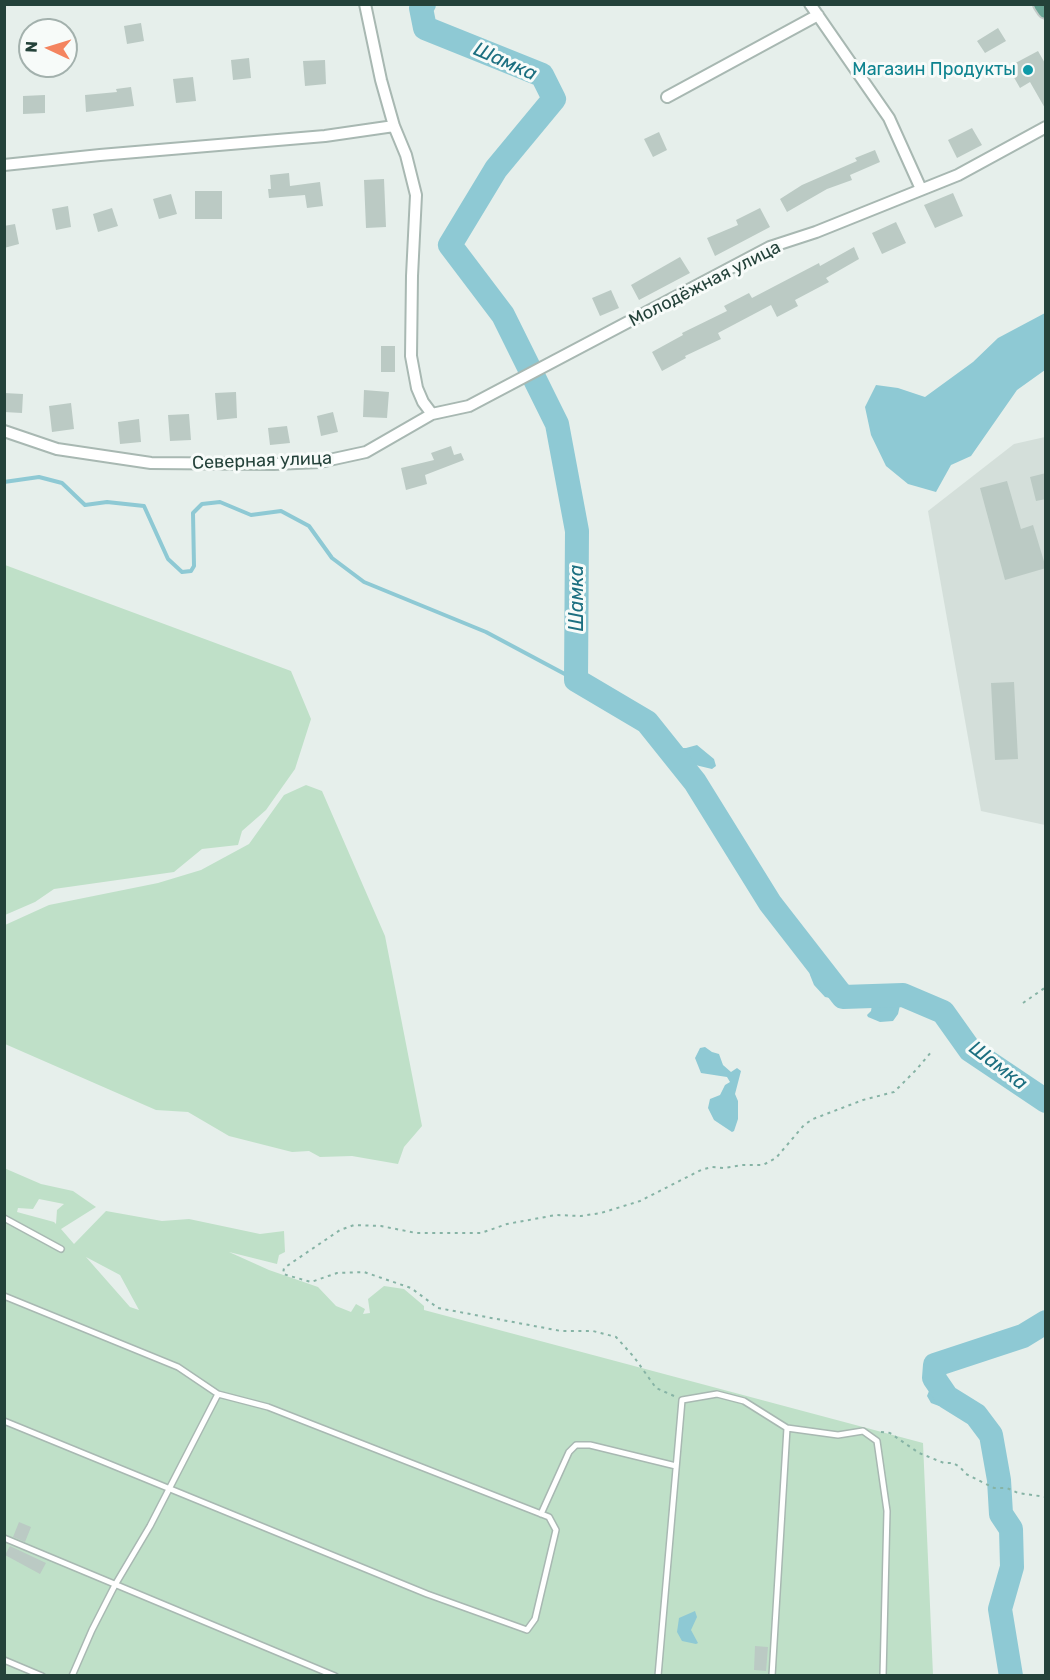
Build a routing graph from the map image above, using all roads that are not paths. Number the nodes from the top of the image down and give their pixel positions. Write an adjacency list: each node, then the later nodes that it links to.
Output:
1 (365, 4): 7 (street)
2 (810, 4): 5 (street)
3 (1042, 4): 4 (main road)
4 (1046, 10)
5 (818, 15): 6 (street); 10 (street)
6 (667, 97)
7 (394, 126): 9 (street); 11 (street)
8 (1046, 127): 10 (street, Молодёжная улица)
9 (4, 165)
10 (921, 189): 11 (street, Молодёжная улица)
11 (432, 414): 12 (street, Северная улица)
12 (4, 431)
13 (4, 1218): 14 (lane)
14 (61, 1249)
15 (4, 1296): 16 (lane)
16 (218, 1394): 20 (lane); 21 (lane)
17 (4, 1421): 20 (lane)
18 (787, 1428): 19 (lane); 29 (lane); 30 (lane)
19 (676, 1466): 21 (lane); 28 (lane)
20 (170, 1488): 21 (lane); 23 (lane)
21 (541, 1514)
22 (4, 1538): 23 (lane)
23 (115, 1585): 26 (lane); 27 (lane)
24 (4, 1660): 25 (lane)
25 (42, 1676)
26 (72, 1676)
27 (335, 1676)
28 (658, 1676)
29 (771, 1676)
30 (883, 1676)

